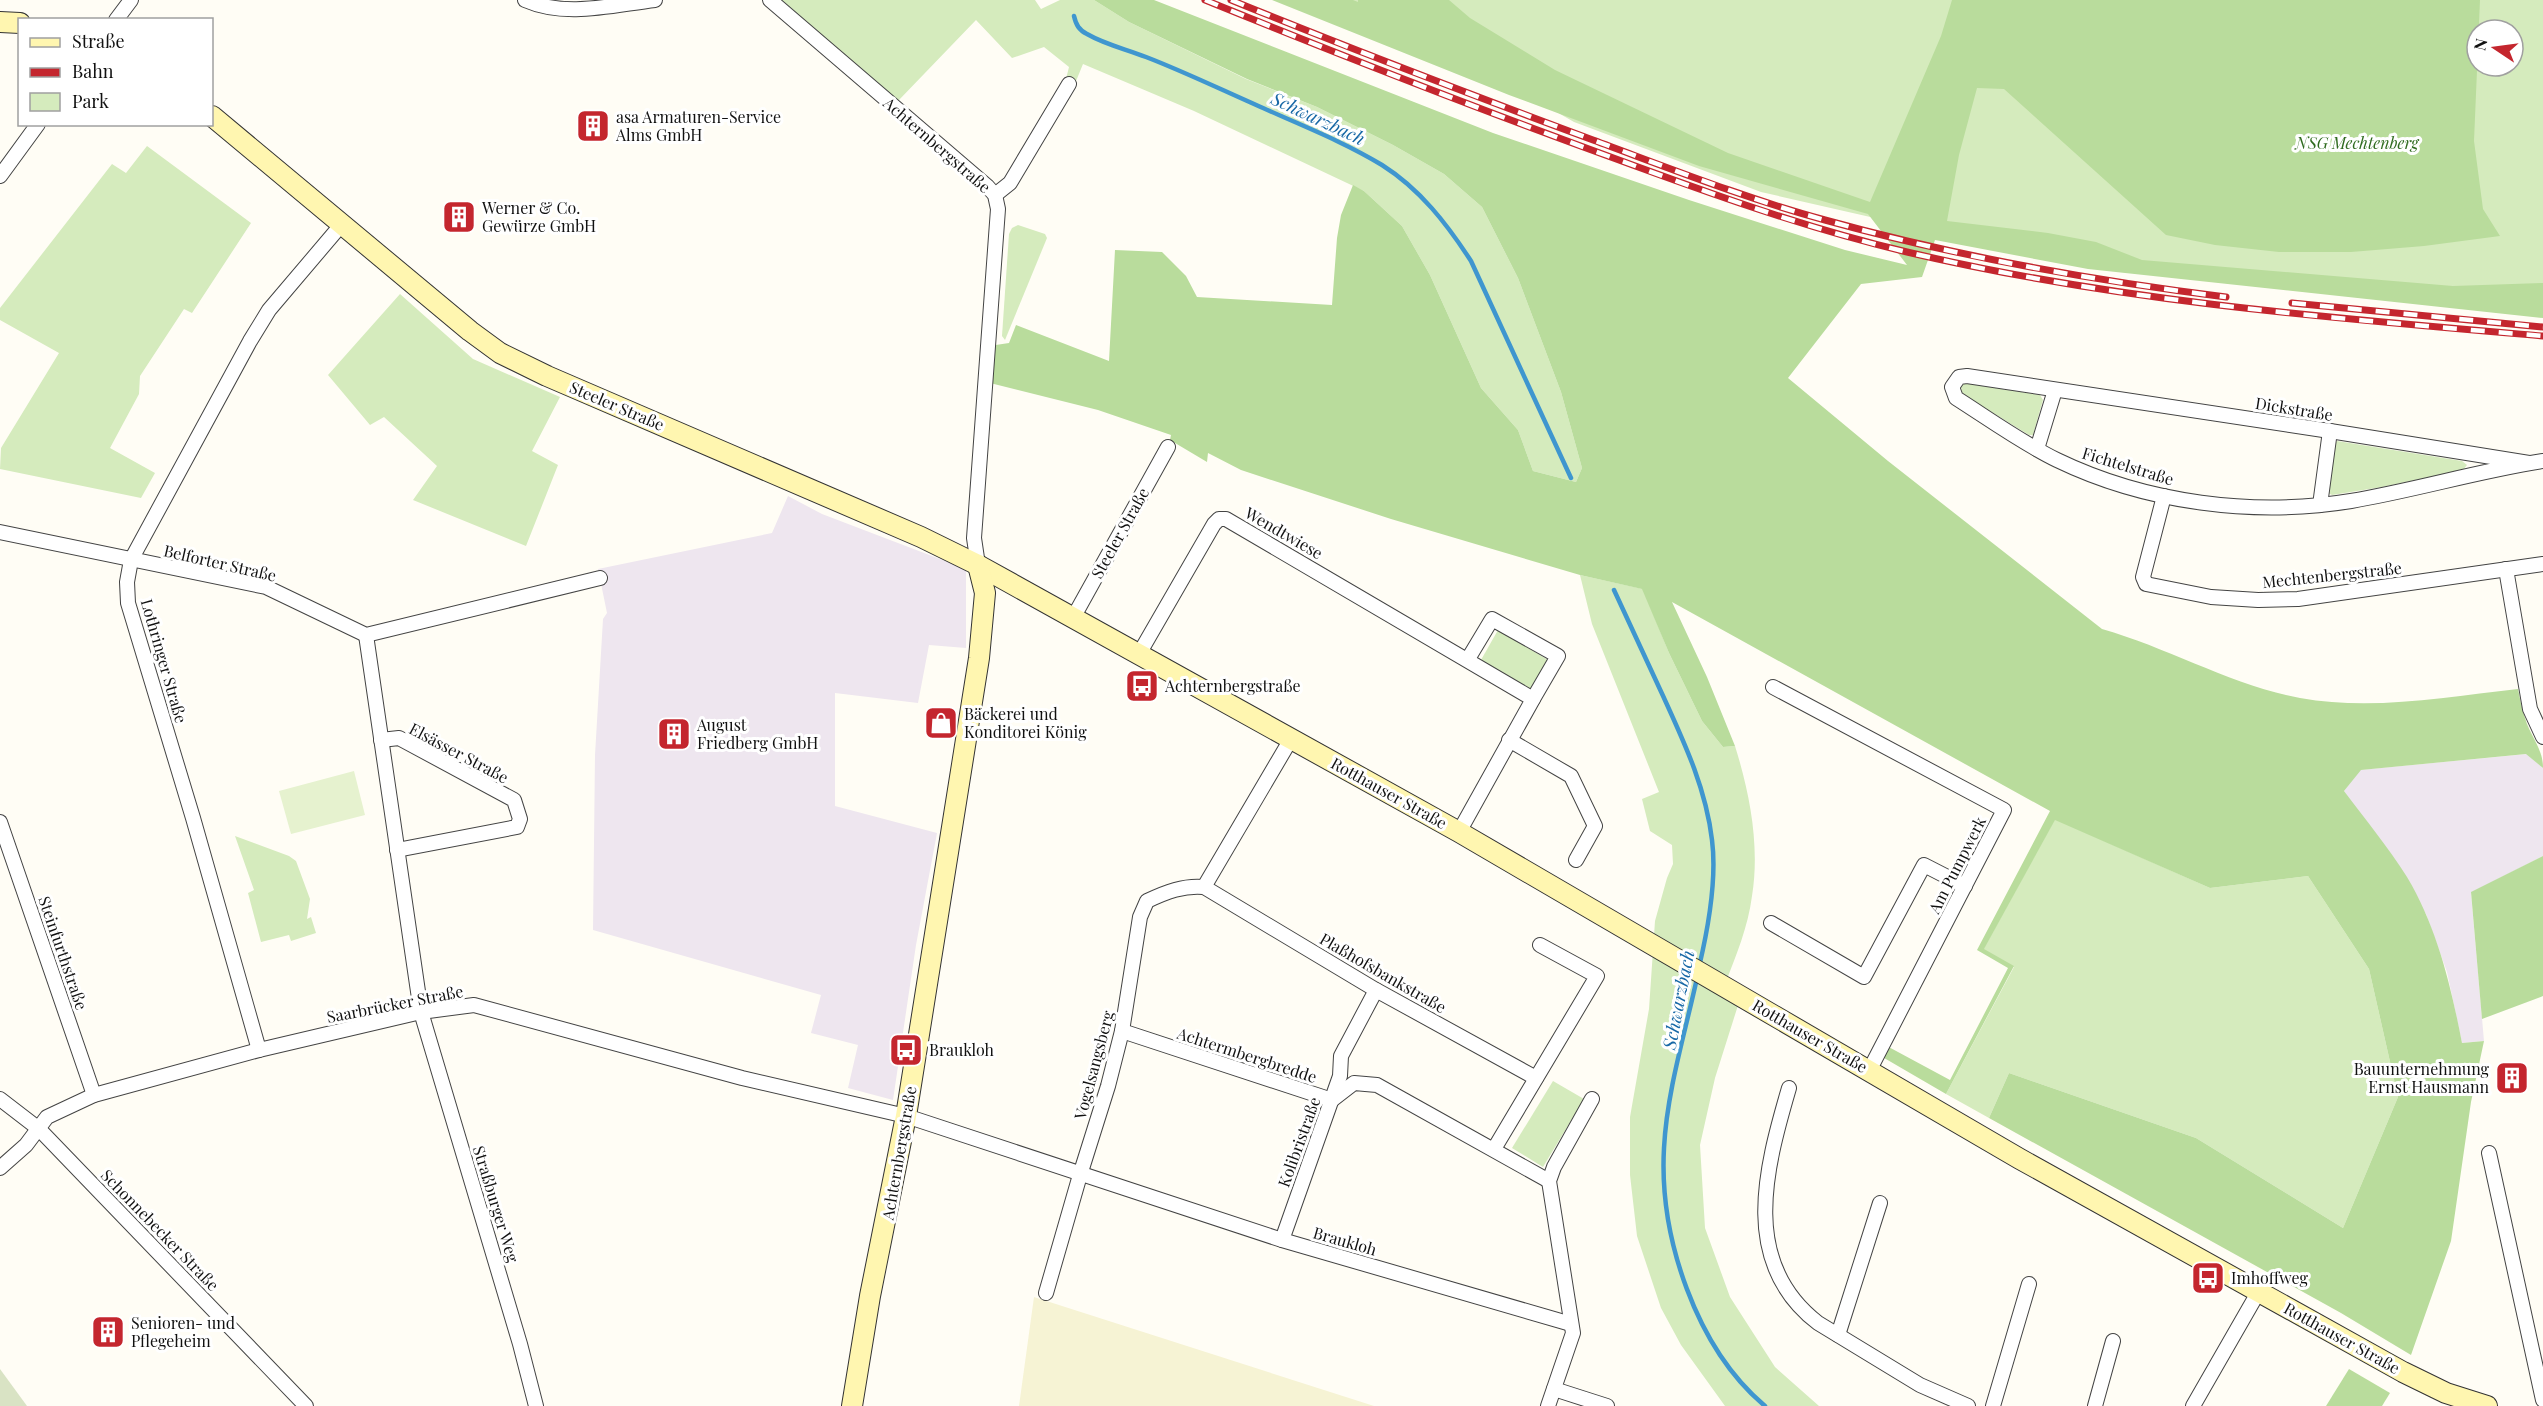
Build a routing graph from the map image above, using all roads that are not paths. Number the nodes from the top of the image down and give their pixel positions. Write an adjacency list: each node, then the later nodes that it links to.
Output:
1 (131, 0): 5 (street)
2 (525, 0): 3 (street)
3 (655, 0)
4 (770, 0): 12 (street, Achternbergstraße)
5 (118, 18)
6 (0, 22): 7 (main road)
7 (18, 23)
8 (1069, 84): 12 (street)
9 (213, 117): 13 (main road, Steeler Straße)
10 (37, 126): 11 (street)
11 (0, 176)
12 (994, 195): 25 (street, Achternbergstraße)
13 (342, 224): 23 (street, Lothringer Straße); 25 (main road, Steeler Straße)
14 (1952, 387): 15 (street, Dickstraße); 18 (street, Fichtelstraße)
15 (2055, 390): 16 (street, Dickstraße); 18 (street)
16 (2330, 430): 19 (street, Dickstraße); 21 (street)
17 (1168, 447): 28 (street, Steeler Straße)
18 (2037, 449): 20 (street, Fichtelstraße)
19 (2536, 462): 21 (street, Fichtelstraße)
20 (2164, 496): 21 (street, Fichtelstraße); 26 (street, Mechtenbergstraße)
21 (2320, 505)
22 (0, 532): 23 (street, Belforter Straße)
23 (131, 560): 29 (street, Belforter Straße); 49 (street, Lothringer Straße)
24 (2543, 564): 26 (street)
25 (978, 565): 28 (main road, Steeler Straße); 57 (main road, Achternbergstraße)
26 (2506, 569): 34 (street)
27 (600, 578): 29 (street)
28 (1072, 618): 30 (main road, Steeler Straße)
29 (366, 635): 36 (street)
30 (1139, 654): 31 (street, Wendtwiese); 35 (main road, Rotthauser Straße)
31 (1468, 659): 33 (street, Wendtwiese); 33 (street)
32 (1773, 687): 42 (street, Am Pumpwerk)
33 (1533, 699): 37 (street)
34 (2543, 737)
35 (1291, 739): 39 (main road, Rotthauser Straße); 43 (street)
36 (381, 740): 40 (street); 40 (street, Elsässer Straße)
37 (1509, 740): 39 (street); 41 (street)
38 (0, 822): 53 (street, Steinfurthstraße)
39 (1458, 832): 50 (main road, Rotthauser Straße)
40 (397, 850): 47 (street)
41 (1576, 861)
42 (1965, 886): 44 (street); 50 (street, Am Pumpwerk)
43 (1204, 887): 46 (street, Plaßhofsbankstraße); 48 (street, Vogelsangsberg)
44 (1772, 923)
45 (1540, 945): 51 (street)
46 (1376, 990): 51 (street, Plaßhofsbankstraße); 56 (street, Kolibristraße)
47 (421, 1012): 49 (street, Saarbrücker Straße); 57 (street, Saarbrücker Straße); 75 (street, Straßburger Weg)
48 (1122, 1031): 56 (street, Achtermbergbredde); 62 (street, Vogelsangsberg)
49 (259, 1050): 53 (street, Saarbrücker Straße)
50 (1869, 1071): 67 (main road, Rotthauser Straße)
51 (1536, 1078): 59 (street)
52 (1789, 1088): 70 (street)
53 (94, 1095): 58 (street, Saarbrücker Straße)
54 (0, 1099): 58 (street, Schonnebecker Straße)
55 (1592, 1099): 63 (street)
56 (1332, 1100): 59 (street, Achtermbergbredde); 65 (street, Kolibristraße)
57 (906, 1116): 62 (street, Braukloh); 76 (main road, Achternbergstraße)
58 (39, 1129): 61 (street); 74 (street, Schonnebecker Straße)
59 (1494, 1149): 63 (street, Achtermbergbredde)
60 (2489, 1153): 73 (street)
61 (0, 1168)
62 (1080, 1175): 65 (street, Braukloh); 68 (street, Vogelsangsberg)
63 (1549, 1181): 69 (street)
64 (1880, 1203): 70 (street)
65 (1282, 1240): 69 (street, Braukloh)
66 (2029, 1284): 80 (street)
67 (2259, 1291): 82 (street); 83 (main road, Rotthauser Straße)
68 (1046, 1293)
69 (1571, 1324): 72 (street)
70 (1838, 1335): 79 (street)
71 (2113, 1341): 81 (street)
72 (1554, 1389): 77 (street); 78 (street)
73 (2543, 1400)
74 (306, 1406)
75 (536, 1406)
76 (852, 1406)
77 (1548, 1406)
78 (1607, 1406)
79 (1968, 1406)
80 (1993, 1406)
81 (2095, 1406)
82 (2193, 1406)
83 (2487, 1406)

